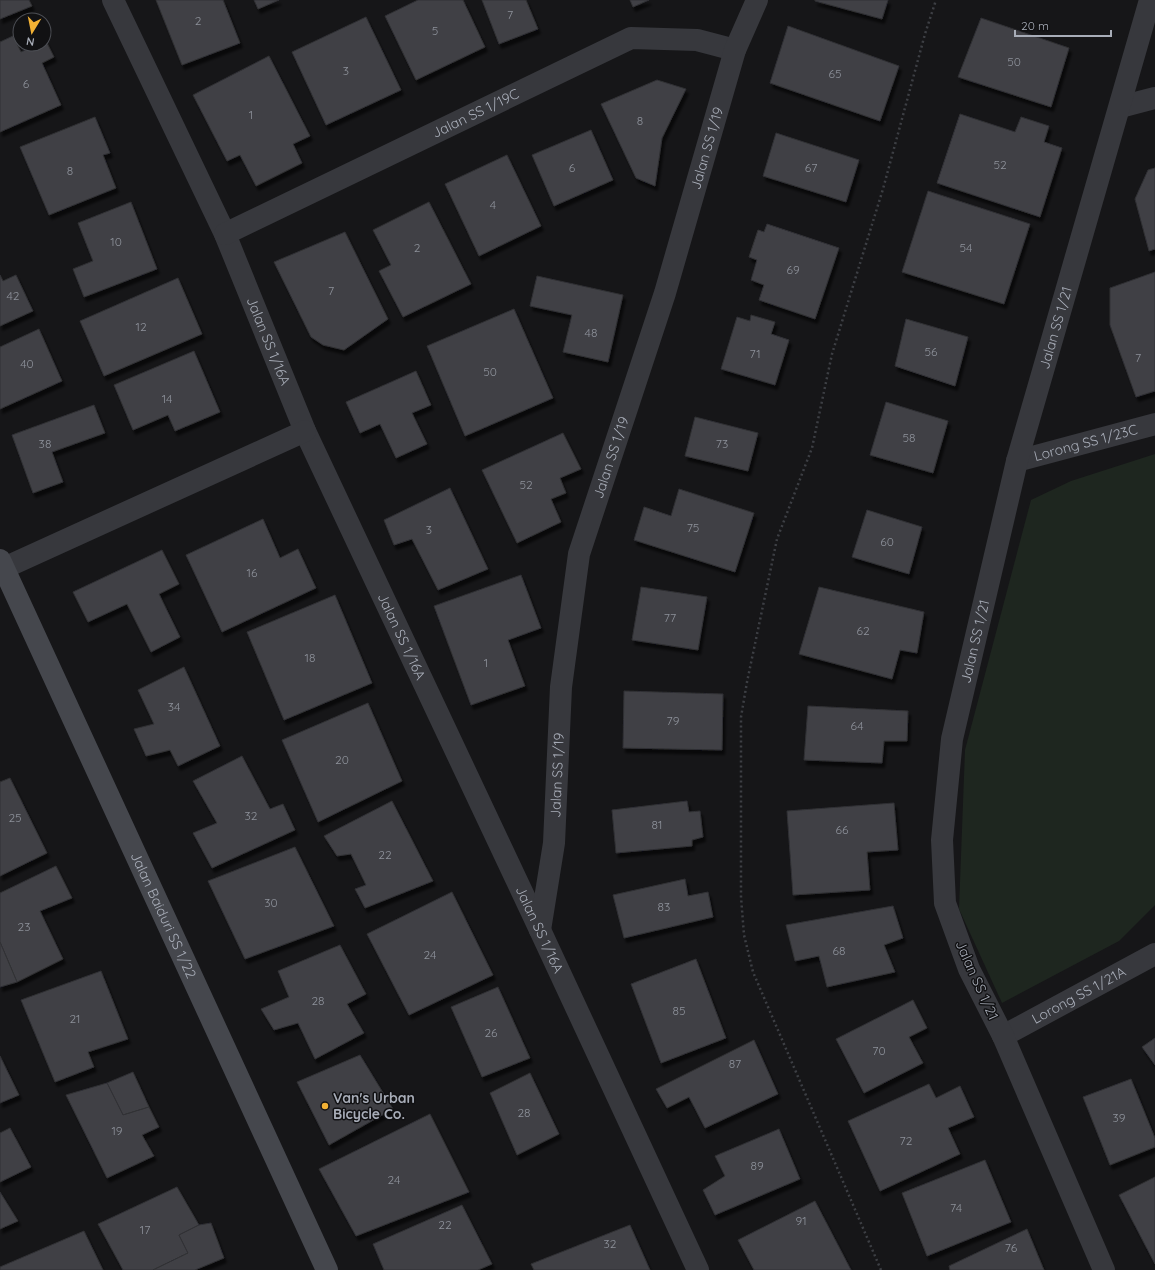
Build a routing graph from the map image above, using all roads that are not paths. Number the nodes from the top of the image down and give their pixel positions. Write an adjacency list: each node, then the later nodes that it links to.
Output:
1 (113, 0): 7 (street, Jalan SS 1/16A)
2 (757, 0): 4 (street, Jalan SS 1/19)
3 (1150, 0): 6 (street, Jalan SS 1/21)
4 (735, 50): 7 (street, Jalan SS 1/19C); 12 (street, Jalan SS 1/19)
5 (1155, 98): 6 (street)
6 (1120, 107): 10 (street, Jalan SS 1/21)
7 (225, 234): 9 (street, Jalan SS 1/16A)
8 (1155, 424): 10 (street, Lorong SS 1/23C)
9 (305, 430): 11 (street); 12 (street, Jalan SS 1/16A)
10 (1017, 461): 14 (street, Jalan SS 1/21)
11 (2, 564): 15 (street, Jalan Baiduri SS 1/22)
12 (540, 930): 16 (street, Jalan SS 1/16A)
13 (1155, 954): 14 (street, Lorong SS 1/21A)
14 (1003, 1036): 17 (street, Jalan SS 1/21)
15 (327, 1270)
16 (698, 1270)
17 (1104, 1270)

